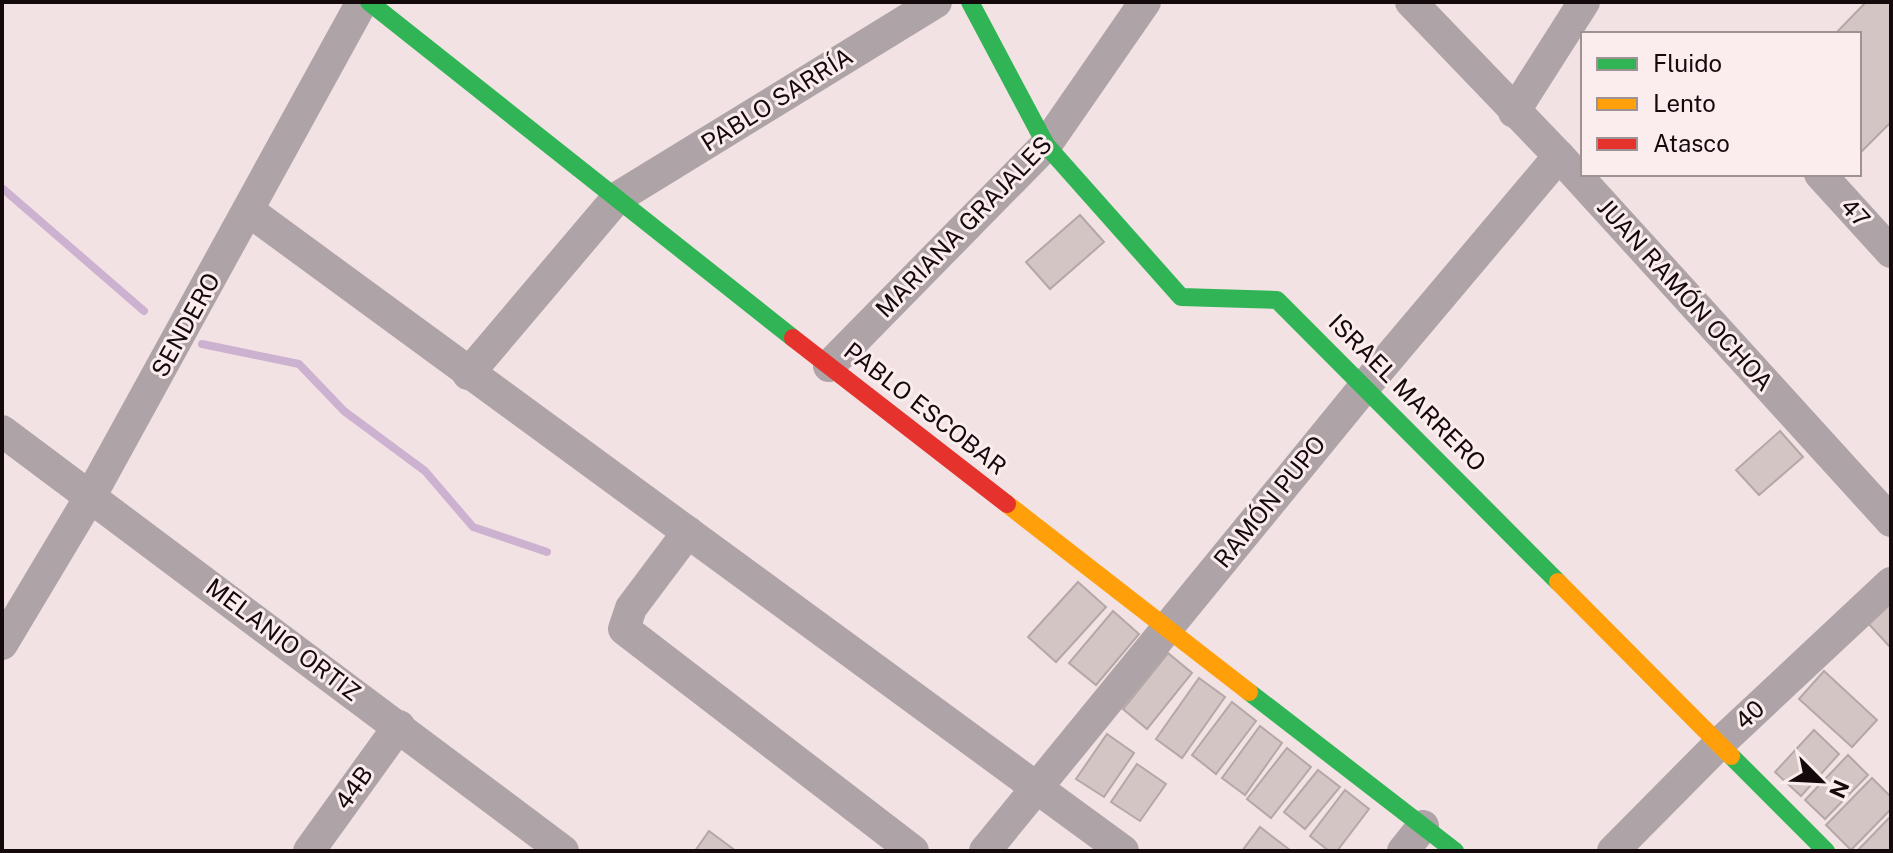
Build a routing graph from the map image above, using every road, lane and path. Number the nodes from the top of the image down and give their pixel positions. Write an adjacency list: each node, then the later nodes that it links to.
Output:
1 (362, 2): 13 (street, SENDERO)
2 (369, 2): 12 (street, PABLO ESCOBAR)
3 (936, 2): 12 (street, PABLO SARRÍA)
4 (970, 2): 9 (street, ISRAEL MARRERO)
5 (1145, 2): 9 (street, MARIANA GRAJALES)
6 (1411, 2): 8 (street, JUAN RAMÓN OCHOA)
7 (1584, 2): 8 (street)
8 (1514, 112): 10 (street, JUAN RAMÓN OCHOA)
9 (1046, 145): 15 (street, MARIANA GRAJALES); 17 (street, ISRAEL MARRERO)
10 (1559, 156): 17 (street, RAMÓN PUPO); 20 (street, JUAN RAMÓN OCHOA)
11 (1822, 176): 14 (street, 47)
12 (617, 198): 15 (street, PABLO ESCOBAR); 16 (street, PABLO SARRÍA)
13 (249, 211): 16 (street); 19 (street, SENDERO)
14 (1891, 252)
15 (829, 366): 23 (street, PABLO ESCOBAR)
16 (468, 374): 21 (street)
17 (1366, 385): 23 (street, RAMÓN PUPO); 26 (street, ISRAEL MARRERO)
18 (2, 431): 19 (street, MELANIO ORTIZ)
19 (90, 497): 24 (street, SENDERO); 25 (street, MELANIO ORTIZ)
20 (1891, 521)
21 (688, 532): 27 (street); 31 (street)
22 (1891, 583): 26 (street, 40)
23 (1168, 627): 27 (street, RAMÓN PUPO); 28 (street, PABLO ESCOBAR)
24 (2, 644)
25 (399, 726): 29 (street, 44B); 30 (street, MELANIO ORTIZ)
26 (1721, 742): 36 (street, 40); 37 (street, ISRAEL MARRERO)
27 (1035, 787): 32 (street, RAMÓN PUPO); 33 (street)
28 (1423, 826): 34 (street); 35 (street, PABLO ESCOBAR)
29 (309, 851)
30 (563, 851)
31 (913, 851)
32 (985, 851)
33 (1123, 851)
34 (1403, 851)
35 (1455, 851)
36 (1613, 851)
37 (1826, 851)

